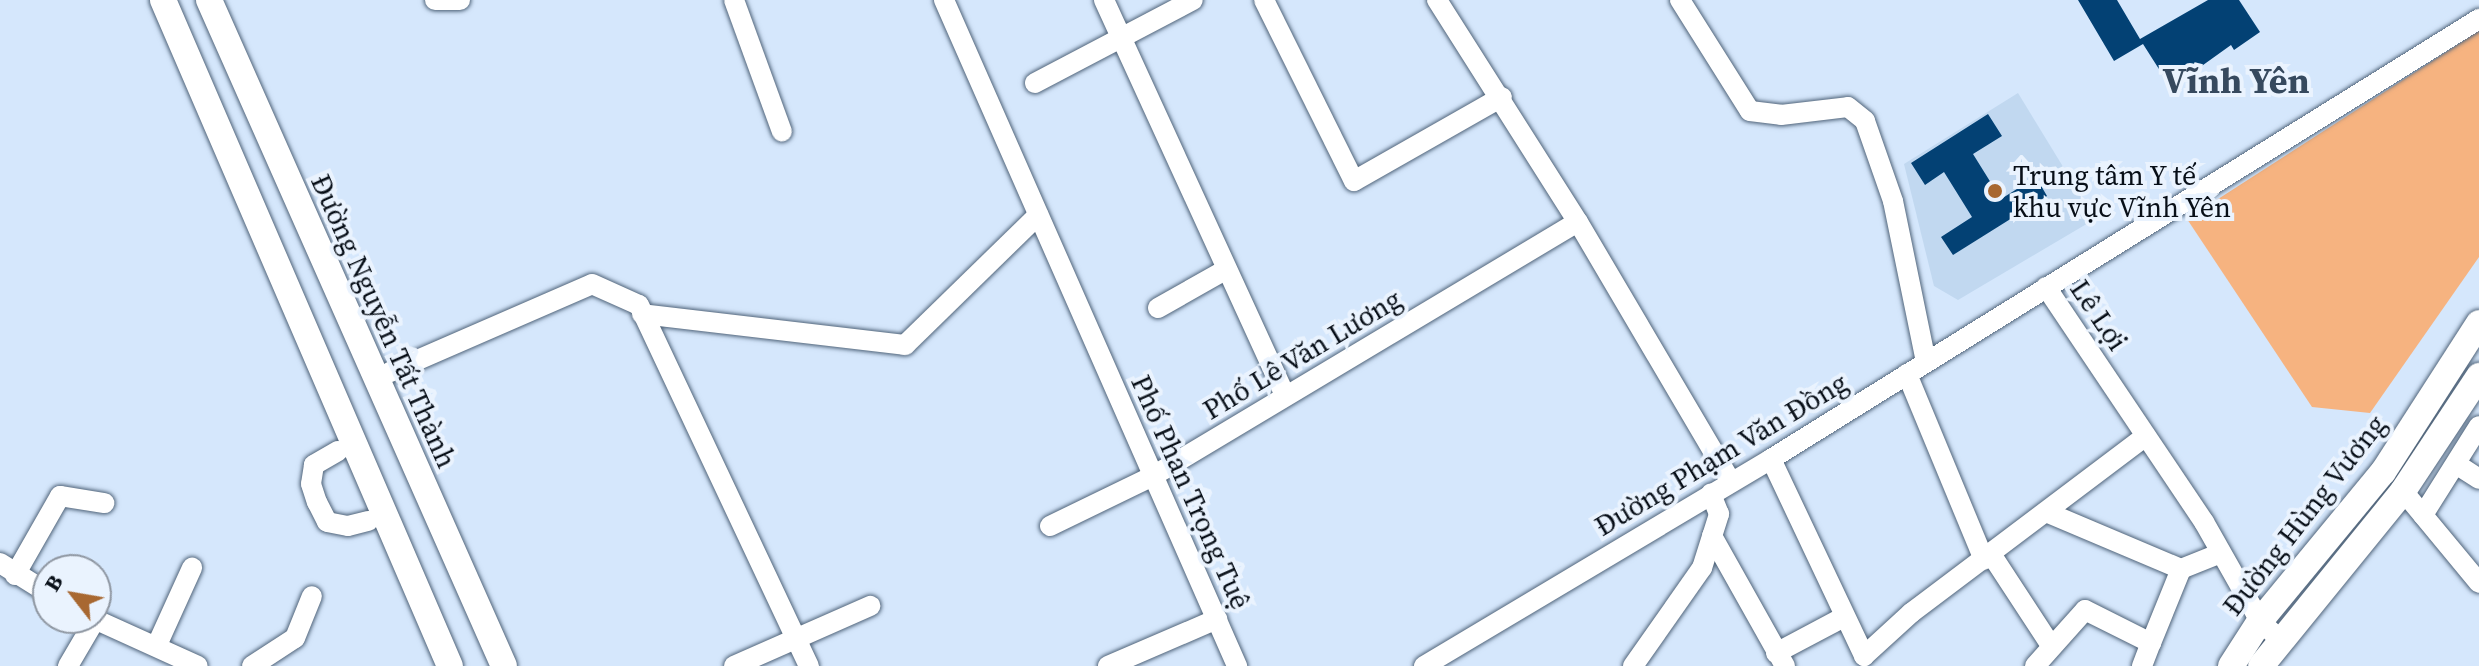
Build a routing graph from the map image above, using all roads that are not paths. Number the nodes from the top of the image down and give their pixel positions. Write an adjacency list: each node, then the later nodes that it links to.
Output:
1 (147, 0): 33 (main road)
2 (163, 0): 55 (main road)
3 (209, 0): 52 (main road, Đường Nguyễn Tất Thành)
4 (225, 0): 27 (main road)
5 (435, 0): 6 (street)
6 (460, 0)
7 (734, 0): 18 (street)
8 (944, 0): 19 (street, Phố Phan Trọng Tuệ)
9 (1104, 0): 15 (street)
10 (1193, 0): 15 (street)
11 (1264, 0): 17 (street)
12 (1437, 0): 17 (street)
13 (1680, 0): 26 (street)
14 (2479, 19): 22 (street, Lê Lợi)
15 (1121, 38): 16 (street); 21 (street)
16 (1035, 83)
17 (1502, 97): 20 (street)
18 (782, 132)
19 (1038, 215): 24 (street); 36 (street, Phố Phan Trọng Tuệ)
20 (1578, 222): 30 (street, Phố Lê Văn Lương); 38 (street)
21 (1227, 269): 23 (street); 30 (street)
22 (2046, 287): 26 (street, Đường Phạm Văn Đồng); 32 (street, Lê Lợi)
23 (1158, 308)
24 (642, 314): 27 (street); 63 (street)
25 (2479, 323): 61 (main road, Đường Hùng Vương)
26 (1926, 362): 28 (street, Đường Phạm Văn Đồng)
27 (390, 372): 52 (main road)
28 (1907, 374): 34 (street, Đường Phạm Văn Đồng); 48 (street)
29 (2479, 376): 39 (main road, Đường Hùng Vương)
30 (1285, 396): 36 (street, Phố Lê Văn Lương)
31 (2479, 426): 35 (street)
32 (2146, 436): 42 (street); 47 (street, Lê Lợi)
33 (338, 451): 44 (main road); 44 (street)
34 (1771, 459): 38 (street, Đường Phạm Văn Đồng); 58 (street)
35 (2456, 464): 37 (street); 43 (street)
36 (1153, 476): 45 (street, Phố Lê Văn Lương); 59 (street, Phố Phan Trọng Tuệ)
37 (2479, 479)
38 (1731, 482): 40 (street, Đường Phạm Văn Đồng)
39 (2403, 491): 43 (street); 61 (main road, Đường Hùng Vương)
40 (1711, 494): 46 (street); 77 (street, Đường Phạm Văn Đồng)
41 (104, 503): 50 (street)
42 (2046, 512): 48 (street); 51 (street)
43 (2423, 515): 54 (street)
44 (368, 521): 55 (main road)
45 (1050, 526)
46 (1712, 536): 67 (street); 78 (street)
47 (2221, 553): 51 (street); 61 (street, Lê Lợi)
48 (1988, 557): 58 (street); 65 (street)
49 (192, 568): 66 (street)
50 (8, 569): 53 (street)
51 (2181, 569): 64 (street)
52 (461, 575): 72 (main road, Đường Nguyễn Tất Thành)
53 (32, 583)
54 (2479, 583)
55 (418, 595): 71 (main road)
56 (312, 596): 70 (street)
57 (870, 606): 63 (street)
58 (1842, 618): 67 (street)
59 (1217, 619): 75 (street); 76 (street, Phố Phan Trọng Tuệ)
60 (112, 626): 66 (street)
61 (2269, 630): 81 (main road, Đường Hùng Vương); 82 (main road, Đường Hùng Vương)
62 (86, 634): 68 (street)
63 (797, 638): 73 (street); 74 (street)
64 (2151, 643): 65 (street); 80 (street)
65 (2050, 644): 79 (street)
66 (157, 645): 69 (street)
67 (1780, 660)
68 (68, 666)
69 (198, 666)
70 (252, 666)
71 (450, 666)
72 (504, 666)
73 (734, 666)
74 (809, 666)
75 (1108, 666)
76 (1237, 666)
77 (1424, 666)
78 (1633, 666)
79 (2035, 666)
80 (2142, 666)
81 (2231, 666)
82 (2261, 666)

